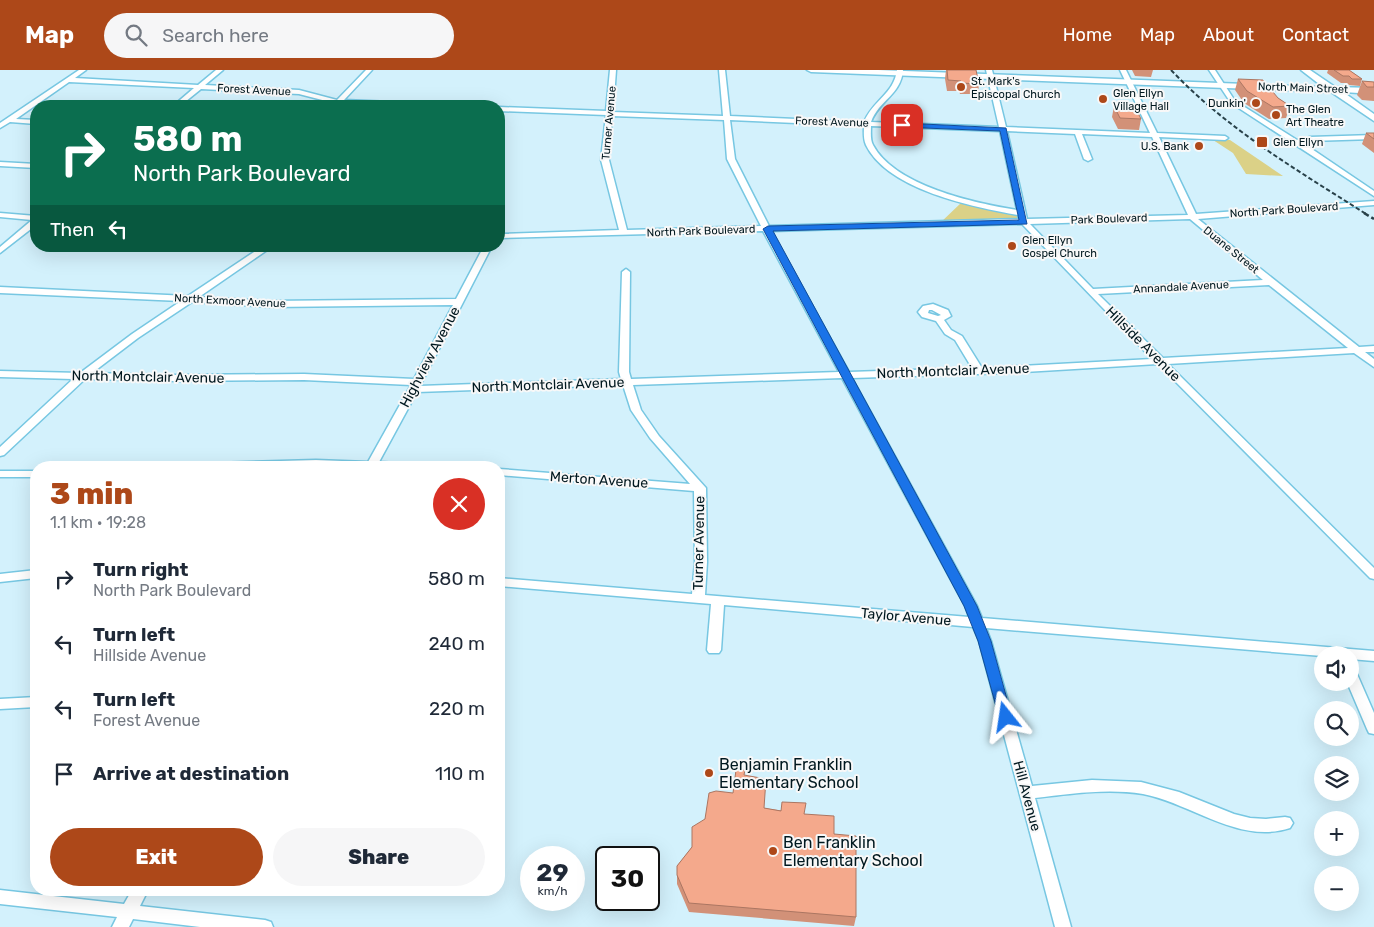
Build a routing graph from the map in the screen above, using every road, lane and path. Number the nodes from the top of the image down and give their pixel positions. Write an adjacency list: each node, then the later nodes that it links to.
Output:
1 (83, 70): 12 (street)
2 (220, 70): 14 (street)
3 (369, 70): 21 (street)
4 (613, 70): 24 (street, Turner Avenue)
5 (722, 70): 25 (street, Hill Avenue)
6 (811, 70): 10 (street)
7 (1122, 70): 13 (street, Duane Street)
8 (1212, 70): 15 (street)
9 (1305, 70): 16 (street)
10 (900, 72): 11 (street); 29 (street)
11 (990, 73): 13 (street); 32 (street)
12 (68, 80): 14 (street, Forest Avenue); 18 (street)
13 (1128, 82): 15 (street); 34 (street, Duane Street)
14 (199, 87): 19 (street); 20 (street, Forest Avenue)
15 (1222, 88): 16 (street, North Main Street); 31 (street)
16 (1333, 90): 17 (street, North Main Street); 26 (street)
17 (1374, 91)
18 (38, 100)
19 (183, 100)
20 (324, 100)
21 (341, 100)
22 (30, 105): 27 (street)
23 (505, 109): 24 (street, Forest Avenue)
24 (610, 112): 25 (street, Forest Avenue); 50 (street, Turner Avenue)
25 (727, 118): 29 (street, Forest Avenue); 49 (street, Hill Avenue)
26 (1374, 118)
27 (8, 120): 28 (street); 30 (street)
28 (30, 122)
29 (867, 124): 32 (street, Forest Avenue); 46 (street)
30 (0, 126)
31 (1272, 128): 37 (street); 38 (street)
32 (1004, 129): 33 (street, Forest Avenue); 46 (street)
33 (1078, 132): 34 (street, Forest Avenue); 39 (street)
34 (1154, 135): 36 (street, Forest Avenue); 45 (street, Duane Street)
35 (1374, 136): 37 (street)
36 (1225, 138)
37 (1310, 139): 38 (street)
38 (1303, 148): 42 (street)
39 (1088, 160)
40 (0, 164): 41 (street)
41 (30, 166)
42 (1374, 194)
43 (1374, 203): 45 (street, North Park Boulevard)
44 (0, 215): 47 (street)
45 (1194, 217): 46 (street, Park Boulevard); 56 (street, Duane Street)
46 (1023, 218): 49 (street, North Park Boulevard); 58 (street, Hillside Avenue)
47 (30, 219)
48 (30, 225): 52 (street)
49 (768, 229): 50 (street, North Park Boulevard); 69 (street, Hill Avenue)
50 (624, 233): 51 (street, North Park Boulevard)
51 (505, 236)
52 (0, 251)
53 (260, 252): 59 (street)
54 (485, 252): 60 (street, Highview Avenue)
55 (626, 272): 70 (street, Turner Avenue)
56 (1271, 282): 58 (street, Annandale Avenue); 63 (street, Duane Street)
57 (0, 290): 59 (street, North Exmoor Avenue)
58 (1091, 292): 64 (street, Hillside Avenue)
59 (187, 300): 60 (street, North Exmoor Avenue); 68 (street)
60 (459, 302): 71 (street, Highview Avenue)
61 (939, 319): 66 (street)
62 (1374, 349): 63 (street, North Montclair Avenue)
63 (1356, 350): 64 (street, North Montclair Avenue); 65 (street, Duane Street)
64 (1160, 361): 66 (street, North Montclair Avenue); 79 (street, Hillside Avenue)
65 (1374, 364)
66 (978, 370): 69 (street, North Montclair Avenue)
67 (0, 374): 68 (street, North Montclair Avenue)
68 (83, 375): 71 (street, North Montclair Avenue); 72 (street)
69 (845, 375): 70 (street, North Montclair Avenue); 84 (street, Hill Avenue)
70 (628, 382): 71 (street, North Montclair Avenue); 77 (street, Turner Avenue)
71 (414, 386): 73 (street, Highview Avenue)
72 (0, 453)
73 (374, 461)
74 (505, 472): 77 (street, Merton Avenue)
75 (0, 474): 76 (street)
76 (30, 474)
77 (700, 488): 82 (street, Turner Avenue)
78 (30, 575): 80 (street)
79 (1374, 575)
80 (0, 578)
81 (505, 583): 82 (street, Taylor Avenue)
82 (698, 599): 83 (street, Taylor Avenue)
83 (718, 601): 84 (street, Taylor Avenue); 85 (street, Turner Avenue)
84 (978, 623): 86 (street, Taylor Avenue); 93 (street, Hill Avenue)
85 (714, 650)
86 (1314, 652)
87 (1359, 655): 88 (street, Taylor Avenue)
88 (1374, 656)
89 (1357, 691): 92 (street)
90 (30, 702): 91 (street)
91 (0, 704)
92 (1374, 729)
93 (1026, 793): 94 (street); 100 (street, Hill Avenue)
94 (1285, 823)
95 (137, 896): 97 (street)
96 (0, 897): 97 (street)
97 (129, 911): 98 (street); 99 (street)
98 (120, 927)
99 (265, 927)
100 (1063, 927)

